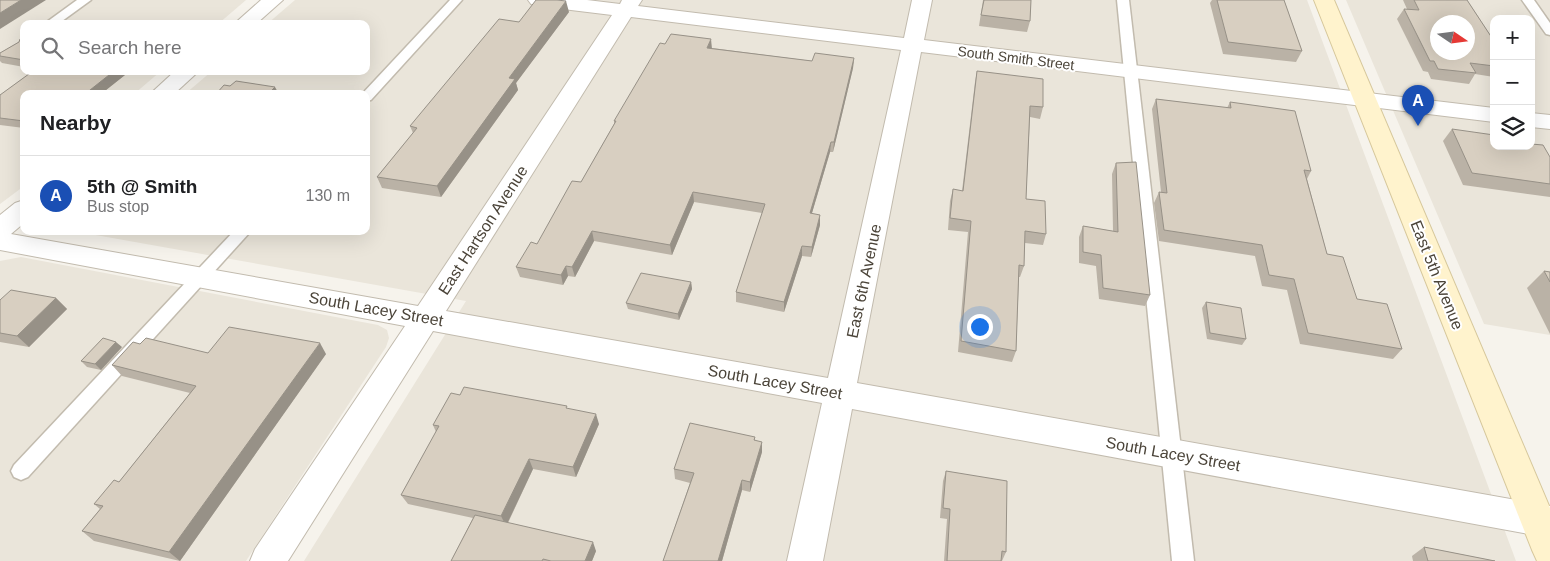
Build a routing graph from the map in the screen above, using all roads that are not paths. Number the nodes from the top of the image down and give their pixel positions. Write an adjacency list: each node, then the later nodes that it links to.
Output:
1 (84, 0): 10 (lane)
2 (272, 0): 11 (street)
3 (456, 0): 17 (lane)
4 (538, 0): 9 (street, South Smith Street)
5 (922, 0): 13 (street, East 6th Avenue)
6 (1123, 0): 14 (lane)
7 (1324, 0): 18 (street, East 5th Avenue)
8 (1528, 0): 12 (lane)
9 (628, 5): 13 (street, South Smith Street); 27 (street, East Hartson Avenue)
10 (56, 20)
11 (249, 20)
12 (1550, 31)
13 (913, 46): 14 (street, South Smith Street); 28 (street, East 6th Avenue)
14 (1132, 72): 18 (street, South Smith Street); 29 (lane)
15 (183, 75): 16 (street)
16 (166, 90)
17 (370, 93)
18 (1366, 100): 19 (street, South Smith Street); 31 (street, East 5th Avenue)
19 (1490, 115)
20 (1535, 120): 21 (street)
21 (1550, 122)
22 (20, 212): 23 (street)
23 (0, 229)
24 (239, 235): 26 (lane)
25 (0, 241): 26 (street, South Lacey Street)
26 (200, 277): 27 (street, South Lacey Street); 30 (lane)
27 (426, 318): 28 (street, South Lacey Street); 33 (street, East Hartson Avenue)
28 (840, 394): 29 (street, South Lacey Street); 34 (street, East 6th Avenue)
29 (1173, 454): 31 (street, South Lacey Street); 35 (lane)
30 (22, 471)
31 (1544, 520): 32 (street, East 5th Avenue)
32 (1550, 550)
33 (268, 561)
34 (804, 561)
35 (1183, 561)

